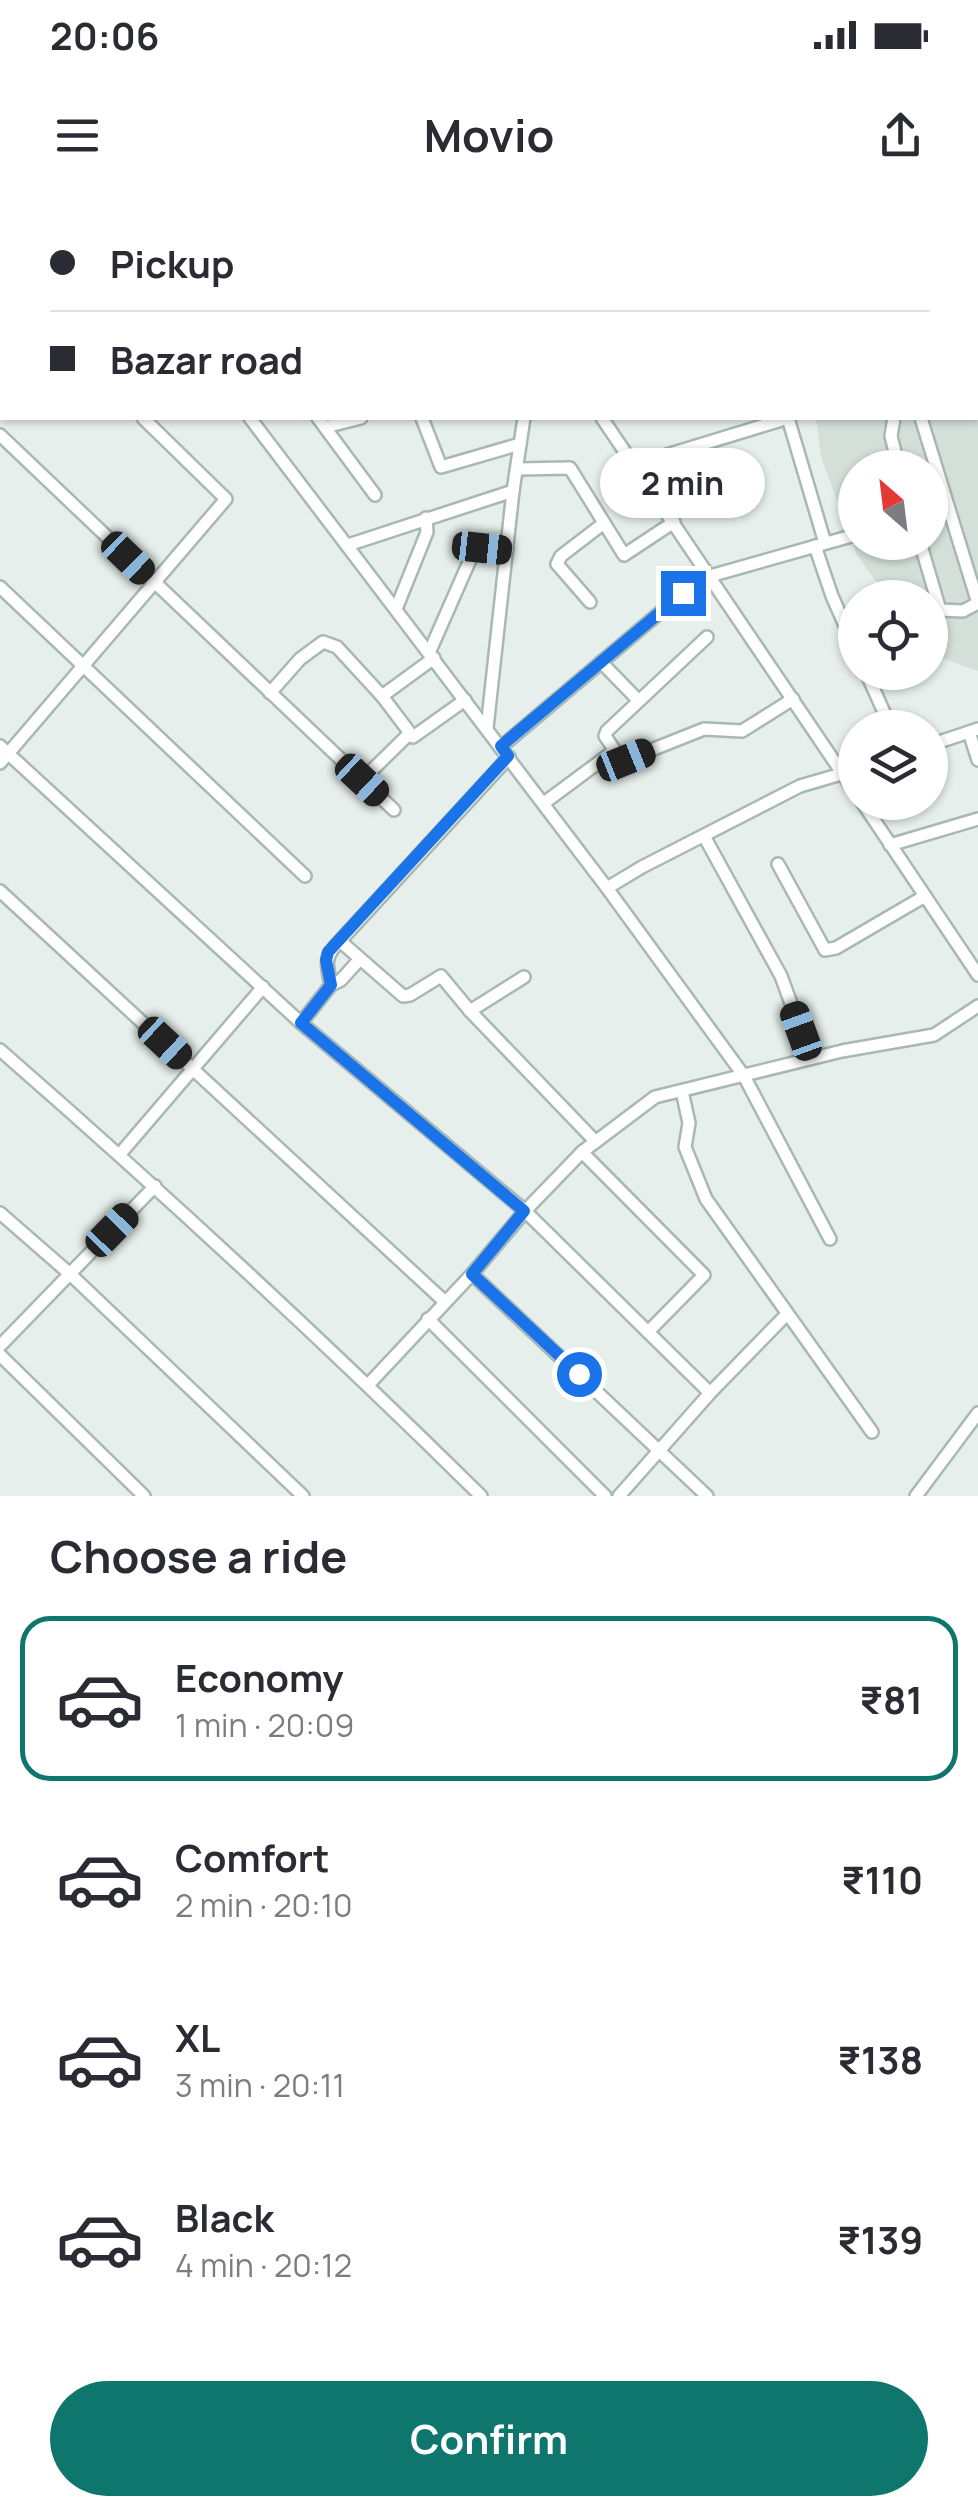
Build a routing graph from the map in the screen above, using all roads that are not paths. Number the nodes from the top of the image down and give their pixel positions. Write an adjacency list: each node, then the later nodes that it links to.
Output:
1 (145, 420): 26 (street)
2 (252, 420): 22 (street)
3 (423, 420): 12 (street)
4 (524, 420): 12 (street)
5 (603, 420): 14 (street)
6 (781, 420): 14 (street)
7 (789, 420): 23 (street)
8 (894, 420): 13 (street)
9 (922, 420): 31 (street)
10 (322, 422): 17 (street)
11 (0, 434): 26 (street)
12 (520, 444): 15 (street)
13 (894, 450)
14 (634, 465): 20 (street)
15 (518, 469): 16 (street); 19 (street)
16 (513, 491): 18 (street); 24 (street)
17 (375, 495)
18 (426, 518): 22 (street); 29 (street)
19 (604, 522): 20 (street); 28 (street)
20 (674, 522): 25 (street)
21 (838, 540): 23 (street)
22 (348, 545): 29 (street)
23 (820, 545): 25 (street); 30 (street)
24 (506, 550): 33 (street); 41 (street)
25 (710, 576): 34 (street); 38 (street)
26 (153, 582): 35 (street); 36 (street)
27 (0, 588): 35 (street)
28 (590, 602)
29 (396, 609): 33 (street)
30 (838, 610)
31 (948, 610)
32 (707, 637): 40 (street)
33 (432, 656): 37 (street); 39 (street)
34 (601, 662): 40 (street); 46 (street)
35 (83, 666): 47 (street); 59 (street)
36 (270, 693): 37 (street); 51 (street)
37 (382, 696): 43 (street)
38 (792, 699): 45 (street); 48 (street)
39 (465, 700): 41 (street); 43 (street)
40 (638, 700): 45 (street)
41 (487, 728): 46 (street)
42 (974, 730): 44 (street); 49 (street)
43 (408, 735): 51 (street)
44 (948, 739)
45 (614, 751): 52 (street)
46 (505, 752): 52 (street); 63 (street)
47 (3, 754): 68 (street)
48 (838, 758)
49 (978, 760)
50 (838, 775): 56 (street)
51 (362, 780): 53 (street)
52 (544, 803): 60 (street)
53 (394, 810)
54 (874, 820): 57 (street)
55 (978, 820): 57 (street)
56 (704, 836): 60 (street); 73 (street)
57 (890, 845): 62 (street)
58 (778, 864): 62 (street)
59 (304, 876)
60 (607, 888): 75 (street)
61 (0, 891): 74 (street)
62 (925, 896): 65 (street)
63 (340, 941): 64 (street); 67 (street)
64 (360, 958): 67 (street); 70 (street)
65 (978, 975)
66 (524, 977): 70 (street)
67 (331, 985): 71 (street)
68 (263, 987): 71 (street); 74 (street)
69 (978, 1006): 73 (street)
70 (470, 1011): 77 (street)
71 (301, 1023): 81 (street)
72 (0, 1050): 79 (street)
73 (810, 1058): 75 (street)
74 (192, 1069): 79 (street); 86 (street)
75 (744, 1076): 76 (street); 83 (street)
76 (682, 1090): 77 (street); 87 (street)
77 (594, 1140): 78 (street)
78 (582, 1152): 81 (street); 89 (street)
79 (120, 1154): 80 (street)
80 (155, 1186): 84 (street); 92 (street)
81 (524, 1211): 85 (street); 89 (street)
82 (0, 1213): 84 (street)
83 (830, 1240)
84 (70, 1274): 90 (street); 98 (street)
85 (472, 1274): 86 (street); 96 (street)
86 (444, 1302): 88 (street)
87 (786, 1314): 93 (street); 95 (street)
88 (428, 1320): 92 (street); 100 (street)
89 (648, 1332): 93 (street)
90 (0, 1346)
91 (0, 1355): 97 (street)
92 (368, 1385): 99 (street)
93 (710, 1393): 96 (street)
94 (978, 1413): 103 (street)
95 (872, 1432)
96 (660, 1449): 101 (street); 102 (street)
97 (144, 1496)
98 (303, 1496)
99 (481, 1496)
100 (605, 1496)
101 (619, 1496)
102 (707, 1496)
103 (916, 1496)

